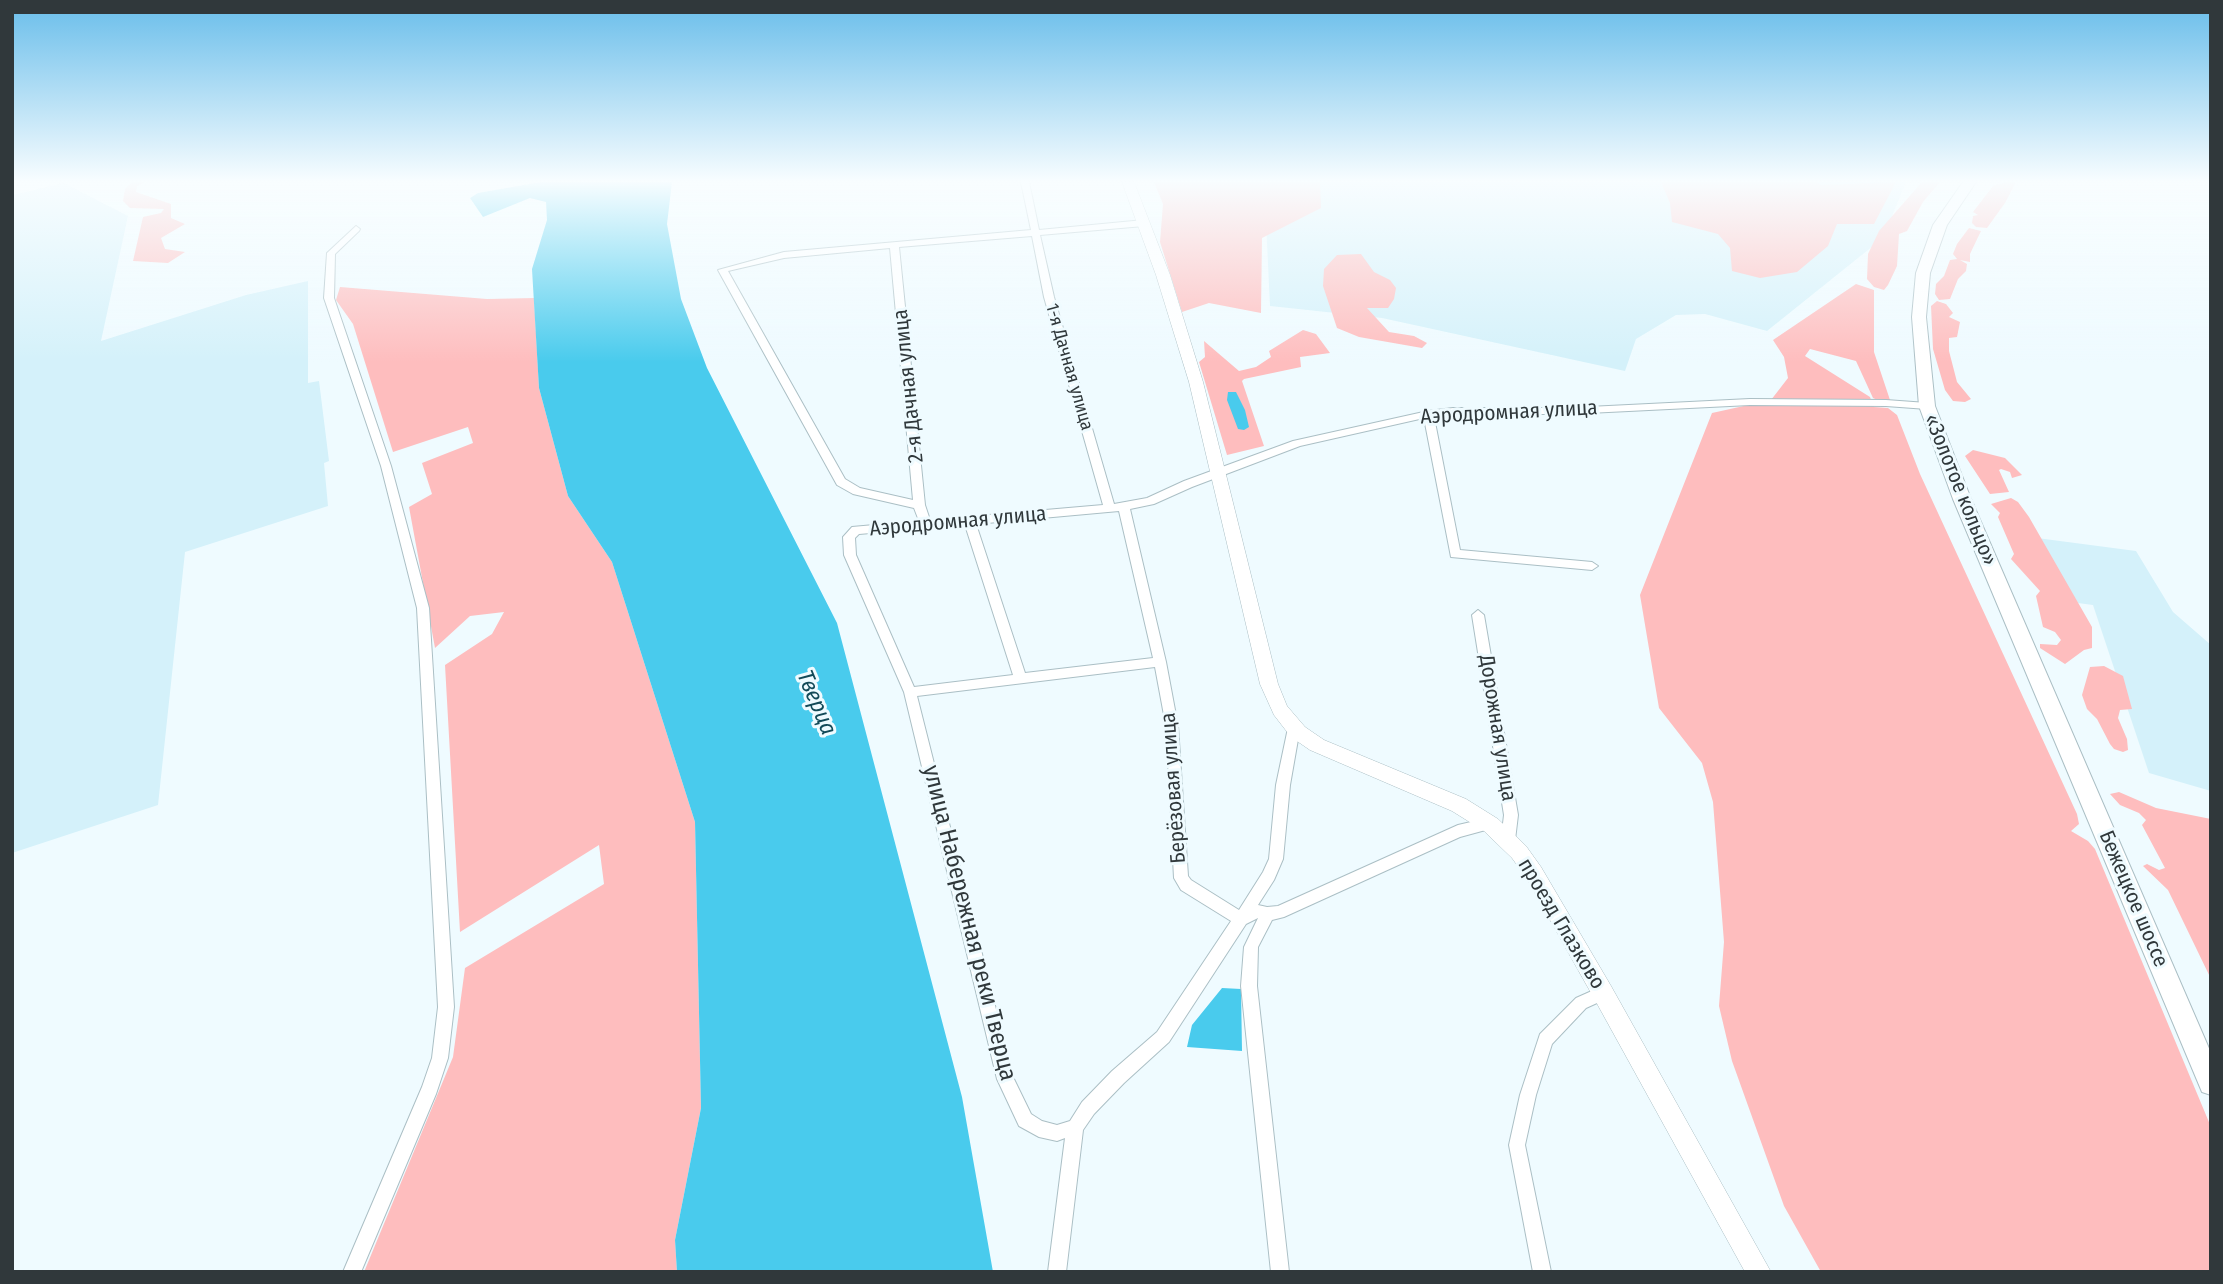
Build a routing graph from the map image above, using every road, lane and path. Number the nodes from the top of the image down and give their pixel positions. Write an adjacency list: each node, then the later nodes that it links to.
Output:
1 (343, 242): 29 (street)
2 (930, 242): 6 (street)
3 (1038, 242): 12 (street, 1-я Дачная улица)
4 (1150, 242): 9 (main road, проезд Глазково)
5 (1932, 242): 7 (main road, «Золотое кольцо»)
6 (894, 246): 10 (street, 2-я Дачная улица); 10 (street)
7 (1927, 406): 8 (street, Аэродромная улица); 20 (main road, «Золотое кольцо»)
8 (1428, 414): 9 (street, Аэродромная улица); 15 (street)
9 (1220, 474): 11 (street, Аэродромная улица); 21 (main road, проезд Глазково)
10 (919, 505): 14 (street, 2-я Дачная улица)
11 (1124, 507): 12 (street, Аэродромная улица); 17 (street)
12 (1110, 509): 13 (street, Аэродромная улица)
13 (970, 522): 14 (street, Аэродромная улица); 18 (street)
14 (926, 525): 19 (street, Аэродромная улица)
15 (1592, 566)
16 (1478, 615): 23 (street, Дорожная улица)
17 (1160, 662): 18 (street); 25 (street, Берёзовая улица)
18 (1020, 677): 19 (street)
19 (910, 692): 28 (street, улица Набережная реки Тверца)
20 (2054, 714): 27 (main road, Бежецкое шоссе)
21 (1294, 728): 22 (main road, проезд Глазково); 25 (street)
22 (1488, 824): 23 (main road, проезд Глазково); 24 (street)
23 (1508, 840): 26 (main road, проезд Глазково)
24 (1267, 914): 25 (street); 31 (street)
25 (1241, 919): 28 (street)
26 (1603, 993): 32 (street); 33 (main road, проезд Глазково)
27 (2211, 1083)
28 (1075, 1127): 30 (street)
29 (352, 1272)
30 (1057, 1272)
31 (1280, 1272)
32 (1542, 1272)
33 (1759, 1272)

